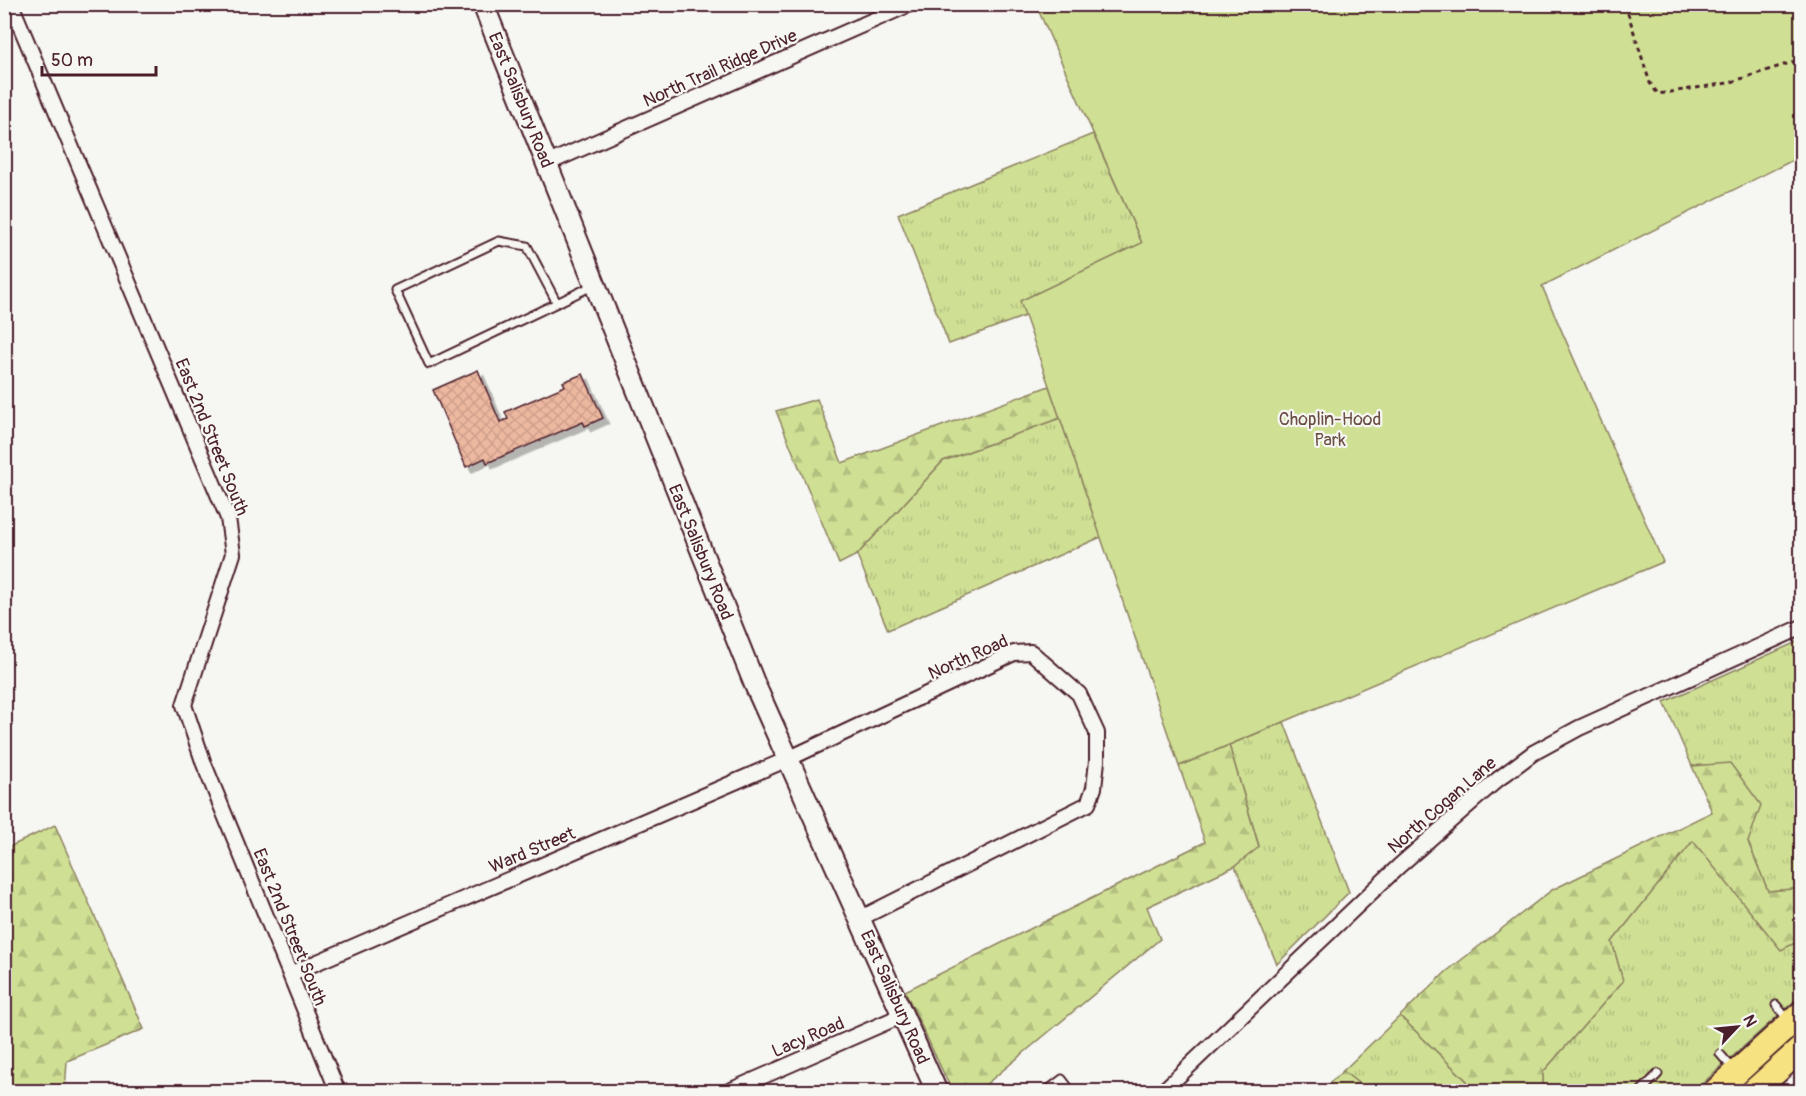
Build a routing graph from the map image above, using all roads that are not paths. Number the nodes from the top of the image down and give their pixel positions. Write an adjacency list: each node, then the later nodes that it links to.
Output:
1 (11, 4): 10 (street, East 2nd Street South)
2 (483, 4): 4 (main road, East Salisbury Road)
3 (910, 4): 4 (street, North Trail Ridge Drive)
4 (546, 164): 5 (main road, East Salisbury Road)
5 (594, 285): 6 (lane); 8 (main road, East Salisbury Road)
6 (557, 303): 6 (lane)
7 (1802, 627): 22 (street, North Cogan Lane)
8 (788, 759): 9 (main road, East Salisbury Road); 9 (street, North Road); 10 (street, Ward Street)
9 (859, 918): 12 (main road, East Salisbury Road)
10 (290, 974): 17 (street, East 2nd Street South)
11 (1790, 1014): 15 (highway)
12 (903, 1016): 18 (street, Lacy Road); 19 (main road, East Salisbury Road)
13 (1802, 1048): 25 (highway)
14 (1720, 1054): 15 (lane)
15 (1736, 1072): 24 (highway)
16 (1658, 1074): 23 (lane)
17 (338, 1092)
18 (727, 1092)
19 (937, 1092)
20 (1045, 1092): 21 (lane)
21 (1072, 1092)
22 (1162, 1092)
23 (1640, 1092)
24 (1715, 1092)
25 (1754, 1092)

